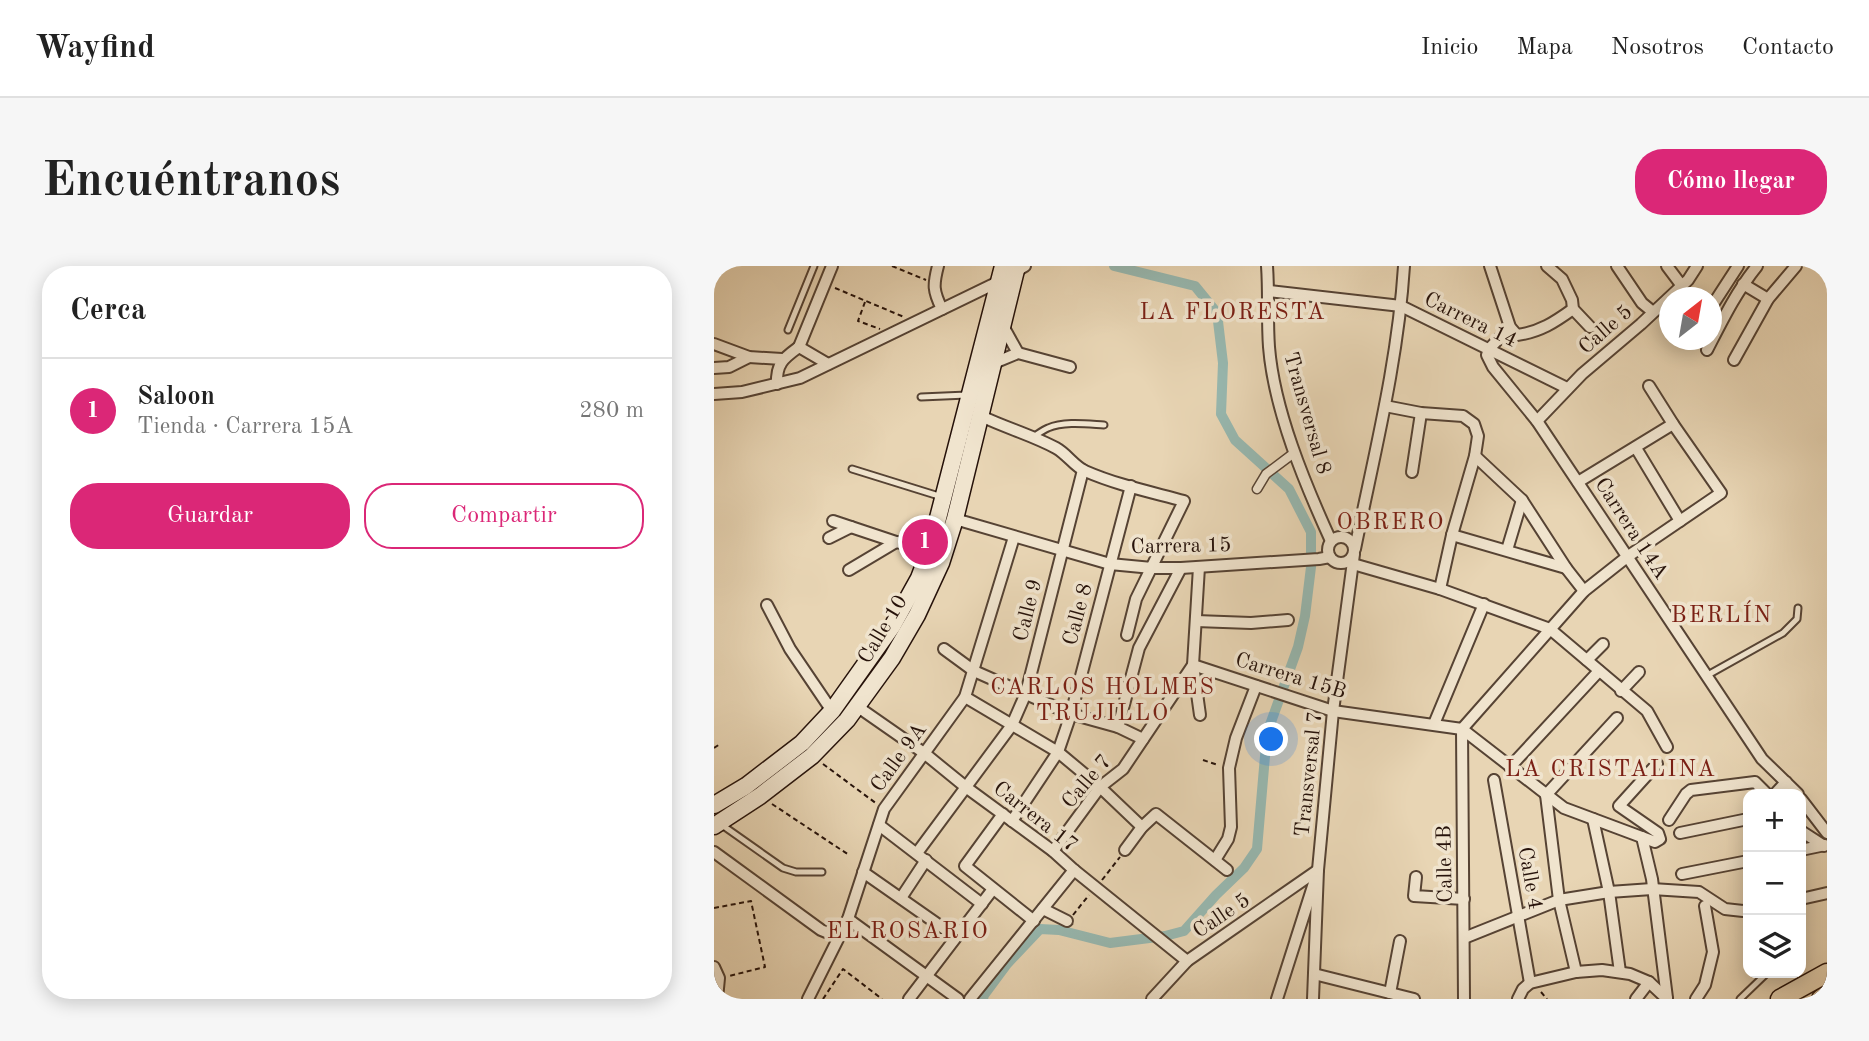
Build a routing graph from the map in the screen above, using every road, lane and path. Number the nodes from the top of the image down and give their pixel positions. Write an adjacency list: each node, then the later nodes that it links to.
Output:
1 (814, 266): 16 (lane)
2 (832, 266): 18 (street)
3 (892, 266): 17 (path)
4 (938, 266): 17 (street)
5 (1268, 266): 21 (street, Transversal 8)
6 (1404, 266): 25 (street, Transversal 7)
7 (1490, 266): 34 (street)
8 (1547, 266): 27 (street)
9 (1617, 266): 28 (street)
10 (1667, 266): 20 (street)
11 (1697, 266): 20 (street, Calle 5)
12 (1738, 266): 22 (street)
13 (1757, 266): 19 (street)
14 (1790, 268): 23 (street)
15 (1012, 270): 26 (street); 31 (main road, Calle 10); 51 (main road, Calle 10)
16 (808, 281): 18 (lane); 33 (lane)
17 (934, 283): 26 (street)
18 (825, 284): 24 (path); 37 (street)
19 (1743, 284): 23 (street); 30 (street)
20 (1682, 286): 28 (street, Calle 5)
21 (1269, 291): 25 (street, Carrera 14); 61 (street, Transversal 8)
22 (1722, 291)
23 (1768, 299): 42 (street)
24 (866, 301): 29 (path); 35 (path)
25 (1401, 306): 38 (street, Carrera 14); 53 (street, Transversal 7)
26 (942, 309): 29 (street)
27 (1573, 309): 32 (street); 34 (street)
28 (1653, 312): 49 (street, Calle 5)
29 (915, 322): 35 (street)
30 (1722, 322)
31 (1003, 326): 39 (street); 43 (main road, Calle 10)
32 (1590, 327)
33 (788, 330)
34 (1513, 331): 38 (street)
35 (892, 333): 44 (street)
36 (714, 344): 40 (street)
37 (799, 347): 41 (street); 44 (street)
38 (1489, 349): 49 (street, Carrera 14); 56 (street, Carrera 14A)
39 (1018, 353): 43 (street); 45 (street)
40 (749, 357): 41 (street); 46 (street)
41 (782, 359): 47 (street)
42 (1734, 360)
43 (994, 363): 55 (main road, Calle 10)
44 (828, 364): 47 (street)
45 (1070, 367)
46 (714, 368)
47 (777, 384): 50 (street)
48 (1649, 386): 57 (street)
49 (1567, 388): 56 (street, Calle 5)
50 (714, 394)
51 (971, 395): 52 (lane); 69 (main road, Calle 10)
52 (921, 397)
53 (1385, 406): 54 (street); 83 (street, Transversal 7)
54 (1421, 414): 62 (street); 65 (street)
55 (980, 421): 59 (street); 71 (main road, Calle 10)
56 (1537, 421): 66 (street, Carrera 14A)
57 (1673, 424): 60 (street); 73 (street)
58 (1104, 425): 59 (lane)
59 (1033, 437): 64 (street)
60 (1636, 448): 66 (street); 73 (street)
61 (1294, 453): 68 (street); 78 (street, Transversal 8)
62 (1475, 456): 70 (street); 75 (street)
63 (852, 469): 69 (lane)
64 (1083, 470): 67 (street); 82 (street, Calle 9)
65 (1412, 472)
66 (1578, 482): 84 (street, Carrera 14A)
67 (1130, 486): 86 (street, Calle 8); 88 (street)
68 (1257, 489)
69 (944, 498): 80 (main road, Calle 10)
70 (1522, 500): 81 (street); 90 (street)
71 (955, 519): 76 (street, Carrera 15); 113 (main road, Calle 10)
72 (833, 521): 74 (street)
73 (1680, 521): 84 (street)
74 (851, 527): 77 (street); 79 (street)
75 (1452, 535): 81 (street); 92 (street)
76 (1014, 537): 82 (street, Carrera 15); 105 (street, Calle 9A)
77 (829, 538)
78 (1331, 541): 83 (street); 85 (street)
79 (896, 542): 80 (street); 91 (street)
80 (930, 549): 114 (main road, Calle 10)
81 (1507, 550): 90 (street)
82 (1062, 552): 86 (street, Carrera 15); 111 (street, Calle 9)
83 (1354, 555): 85 (street); 92 (street); 115 (street, Transversal 7)
84 (1627, 557): 93 (street); 108 (street, Carrera 14A)
85 (1325, 558): 87 (street, Carrera 15)
86 (1110, 564): 88 (street, Carrera 15); 116 (street, Calle 8)
87 (1199, 566): 89 (street, Carrera 15); 98 (street)
88 (1152, 568): 89 (street, Carrera 15); 100 (street)
89 (1181, 568): 121 (street, Calle 7)
90 (1566, 568): 93 (street)
91 (849, 570)
92 (1440, 589): 94 (street)
93 (1584, 592): 99 (street)
94 (1483, 604): 99 (street); 119 (street)
95 (767, 606): 114 (street)
96 (1798, 608): 108 (lane)
97 (1288, 620): 98 (street)
98 (1196, 621): 104 (street)
99 (1550, 629): 103 (street); 122 (street)
100 (1127, 635)
101 (1603, 644): 103 (street)
102 (944, 649): 105 (street)
103 (1587, 660): 106 (street)
104 (1193, 665): 109 (street, Carrera 15B); 117 (street); 123 (street, Calle 7)
105 (974, 671): 111 (street); 112 (street, Calle 9A)
106 (1599, 671): 110 (street); 132 (street)
107 (1639, 672): 110 (street)
108 (1706, 676): 135 (street, Carrera 14A)
109 (1256, 686): 115 (street, Carrera 15B); 133 (street)
110 (1621, 691): 125 (street)
111 (1026, 693): 116 (street); 120 (street, Calle 9)
112 (965, 697): 120 (street); 128 (street, Calle 9A)
113 (858, 707): 128 (street, Carrera 17); 129 (main road, Calle 10)
114 (832, 710): 143 (main road, Calle 10)
115 (1333, 711): 119 (street, Carrera 15B); 168 (street, Transversal 7)
116 (1071, 714): 121 (street); 127 (street, Calle 8)
117 (1200, 715)
118 (1617, 718): 141 (street)
119 (1434, 724): 122 (street, Carrera 15B)
120 (1012, 725): 127 (street); 137 (street, Calle 9)
121 (1118, 727): 123 (street)
122 (1462, 729): 132 (street); 179 (street, Calle 4B)
123 (1143, 739): 136 (street, Calle 7)
124 (720, 744): 126 (path)
125 (1667, 747)
126 (714, 748)
127 (1058, 752): 136 (street); 146 (street, Calle 8)
128 (924, 753): 137 (street, Carrera 17); 145 (street, Calle 9A)
129 (811, 755): 142 (main road, Calle 10); 145 (path)
130 (1203, 761): 133 (path)
131 (1657, 764): 156 (street)
132 (1510, 766): 141 (street)
133 (1229, 768): 164 (street)
134 (1494, 780): 187 (street, Calle 4)
135 (1786, 782): 139 (street); 140 (street, Carrera 14A)
136 (1100, 787): 152 (street); 160 (street, Calle 7)
137 (967, 788): 146 (street, Carrera 17); 163 (street, Calle 9)
138 (1762, 789): 148 (street)
139 (1780, 789)
140 (1792, 789)
141 (1546, 794): 147 (street); 181 (street, Calle 4)
142 (760, 796): 150 (main road, Calle 10); 162 (path)
143 (714, 805)
144 (1806, 805): 154 (street, Carrera 14A)
145 (884, 809): 151 (street, Calle 9A)
146 (1007, 818): 160 (street, Carrera 17); 174 (street, Calle 8)
147 (1593, 819): 156 (street); 176 (street)
148 (1670, 820)
149 (1743, 820): 153 (street)
150 (716, 825): 169 (lane)
151 (879, 825): 163 (street); 170 (street, Calle 9A)
152 (1142, 827): 159 (street); 164 (street)
153 (1680, 833)
154 (1827, 833)
155 (1806, 834): 157 (street)
156 (1642, 836): 175 (street)
157 (1826, 845): 158 (street)
158 (1806, 849)
159 (1125, 850): 173 (path)
160 (1053, 851): 166 (street, Carrera 17)
161 (714, 852): 191 (street)
162 (849, 855)
163 (921, 856): 178 (street, Calle 9); 182 (street)
164 (1215, 860): 167 (street)
165 (1743, 861): 171 (street)
166 (1074, 870): 173 (street, Carrera 17); 185 (street)
167 (1227, 870)
168 (1318, 870): 195 (street, Calle 5); 200 (street, Transversal 7); 215 (street)
169 (822, 872)
170 (863, 872): 178 (street); 188 (street, Calle 9A)
171 (1682, 874)
172 (1416, 877): 179 (street)
173 (1096, 888): 190 (path); 195 (street, Carrera 17)
174 (993, 889): 182 (street); 189 (street)
175 (1652, 889): 176 (street); 186 (street); 221 (street)
176 (1609, 892): 181 (street); 197 (street)
177 (1827, 893): 180 (street)
178 (901, 898): 192 (street)
179 (1464, 898): 193 (street, Calle 4B)
180 (1806, 898)
181 (1559, 900): 187 (street); 196 (street, Calle 4)
182 (982, 904): 192 (street)
183 (1705, 906): 222 (street)
184 (714, 908): 198 (path)
185 (1044, 909): 189 (street); 190 (street)
186 (1743, 911)
187 (1518, 915): 193 (street); 204 (street, Calle 4)
188 (848, 919): 191 (street, Calle 9A); 201 (street)
189 (1034, 921): 213 (street)
190 (1067, 921)
191 (838, 937): 208 (street, Calle 9A)
192 (956, 937): 201 (street)
193 (1464, 937): 218 (street, Calle 4B)
194 (1400, 941): 205 (street)
195 (1187, 961): 214 (street, Calle 5)
196 (1576, 972): 197 (street); 204 (street)
197 (1620, 972): 203 (street)
198 (716, 973): 207 (street)
199 (1827, 973): 224 (highway)
200 (1314, 974): 205 (street); 216 (street, Transversal 7)
201 (927, 975): 211 (street); 212 (street)
202 (1762, 978): 223 (lane)
203 (1649, 982): 220 (street); 221 (street)
204 (1530, 983): 219 (street)
205 (1390, 993): 217 (street)
206 (1827, 995): 225 (highway)
207 (717, 999)
208 (808, 999)
209 (823, 999): 210 (path)
210 (882, 999)
211 (909, 999)
212 (958, 999)
213 (970, 999)
214 (1152, 999)
215 (1277, 999)
216 (1313, 999)
217 (1414, 999)
218 (1464, 999)
219 (1518, 999)
220 (1636, 999)
221 (1667, 999)
222 (1696, 999)
223 (1740, 999)
224 (1780, 999)
225 (1821, 999)

